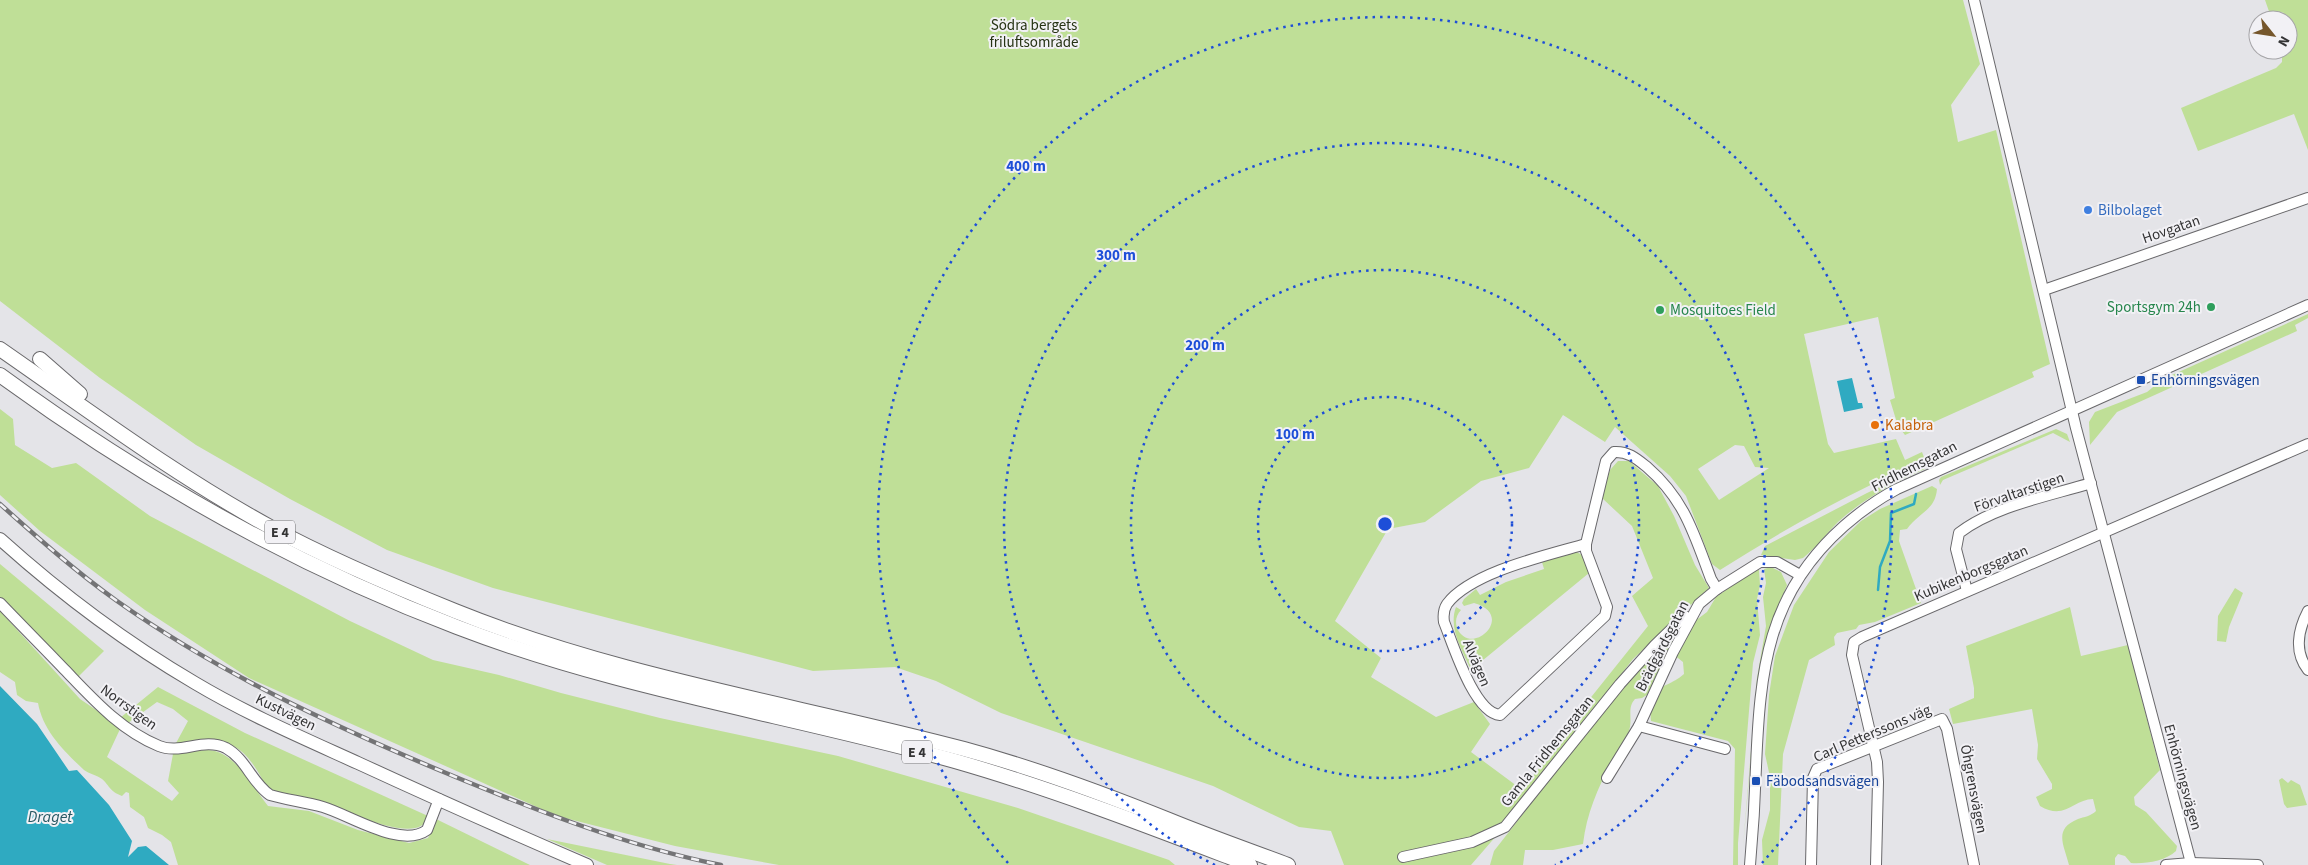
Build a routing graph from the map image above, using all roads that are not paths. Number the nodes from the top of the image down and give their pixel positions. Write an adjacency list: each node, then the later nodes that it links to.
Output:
1 (1974, 0): 3 (street, Enhörningsvägen)
2 (2308, 198): 3 (street, Hovgatan)
3 (2044, 290): 8 (street, Enhörningsvägen)
4 (2308, 305): 8 (street, Fridhemsgatan)
5 (0, 348): 14 (highway, E 4)
6 (40, 359): 14 (highway, E 4)
7 (0, 375): 31 (highway, E 4)
8 (2073, 410): 10 (street, Enhörningsvägen); 15 (street, Fridhemsgatan)
9 (2308, 444): 11 (street, Kubikenborgsgatan)
10 (2091, 483): 11 (street, Enhörningsvägen); 17 (street, Förvaltarstigen)
11 (2103, 533): 17 (street, Kubikenborgsgatan); 29 (street, Enhörningsvägen)
12 (0, 539): 27 (main road, Kustvägen)
13 (1586, 544): 13 (street, Alvägen); 16 (street, Alvägen)
14 (348, 565): 32 (highway, E 4)
15 (1800, 575): 16 (street, Brädgårdsgatan); 33 (street, Fridhemsgatan)
16 (1717, 589): 23 (street, Brädgårdsgatan)
17 (1967, 590): 24 (street, Kubikenborgsgatan)
18 (0, 603): 27 (street, Norrstigen)
19 (2308, 611): 21 (street)
20 (1685, 616): 28 (street, Gamla Fridhemsgatan)
21 (2308, 670)
22 (1942, 719): 24 (street, Carl Petterssons väg); 36 (street, Öhgrensvägen)
23 (1639, 726): 25 (street); 26 (street, Brädgårdsgatan)
24 (1872, 746): 34 (street, Carl Petterssons väg); 35 (street, Kubikenborgsgatan)
25 (1725, 749)
26 (1607, 778)
27 (439, 799): 30 (main road, Kustvägen)
28 (1403, 858)
29 (2191, 863): 37 (street); 38 (street)
30 (587, 865)
31 (1250, 865)
32 (1288, 865)
33 (1750, 865)
34 (1810, 865)
35 (1876, 865)
36 (1974, 865)
37 (2166, 865)
38 (2258, 865)

